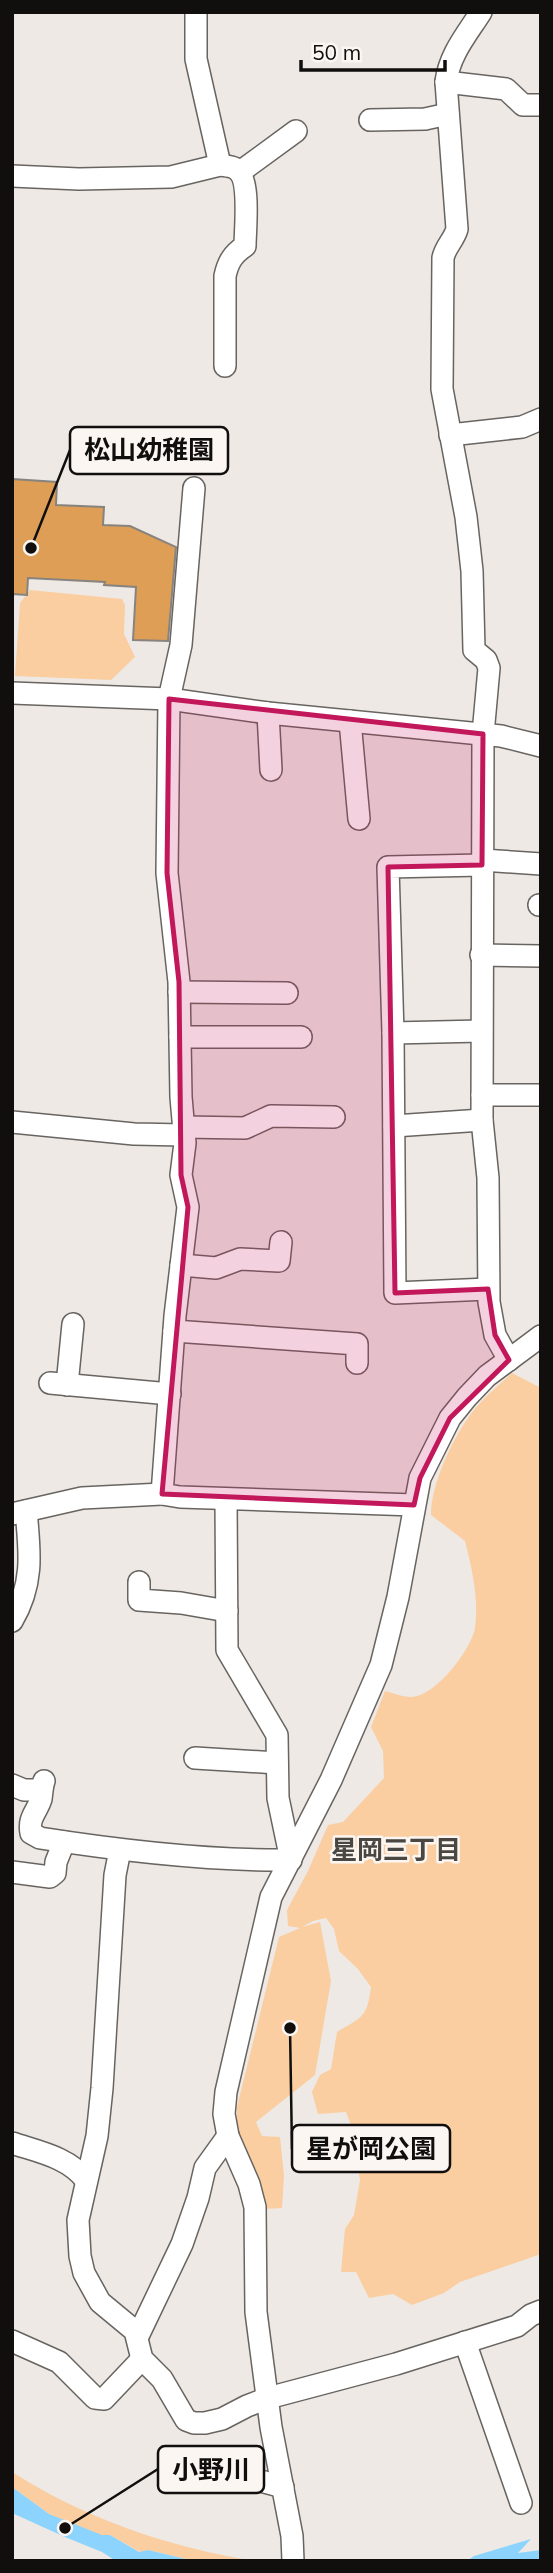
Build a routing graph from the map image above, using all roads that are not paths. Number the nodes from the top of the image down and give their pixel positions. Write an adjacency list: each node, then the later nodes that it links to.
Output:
1 (195, 12): 8 (street)
2 (481, 12): 3 (street)
3 (446, 82): 4 (street); 5 (street)
4 (541, 105)
5 (448, 114): 6 (street); 12 (street)
6 (370, 120)
7 (296, 131): 8 (street)
8 (230, 168): 9 (street); 10 (street)
9 (12, 176)
10 (225, 366)
11 (541, 419): 12 (street)
12 (450, 435): 18 (street)
13 (194, 488): 15 (street)
14 (12, 693): 15 (street)
15 (169, 699): 16 (street); 26 (street)
16 (268, 713): 17 (street); 20 (street)
17 (350, 721): 18 (street); 21 (street)
18 (483, 734): 19 (street); 22 (street)
19 (541, 746)
20 (271, 770)
21 (359, 819)
22 (482, 862): 23 (street); 24 (street); 29 (street)
23 (541, 864)
24 (481, 955): 25 (street); 28 (street)
25 (541, 956)
26 (179, 992): 27 (street); 30 (street)
27 (287, 993)
28 (481, 1031): 29 (street); 32 (street)
29 (393, 1033): 37 (street)
30 (180, 1037): 31 (street); 38 (street)
31 (301, 1039)
32 (482, 1095): 33 (street); 35 (street)
33 (541, 1095)
34 (334, 1117): 38 (street)
35 (482, 1120): 37 (street); 41 (street)
36 (12, 1122): 38 (street)
37 (394, 1126): 41 (street)
38 (184, 1131): 40 (street)
39 (281, 1242): 40 (street)
40 (181, 1265): 43 (street)
41 (488, 1289): 45 (street)
42 (73, 1324): 47 (street)
43 (174, 1331): 46 (street); 47 (street)
44 (541, 1336): 45 (street)
45 (509, 1360): 50 (street)
46 (357, 1363)
47 (170, 1394): 48 (street)
48 (162, 1494): 49 (street); 51 (street)
49 (226, 1499): 50 (street); 53 (street)
50 (414, 1505): 60 (street)
51 (19, 1513): 54 (street)
52 (139, 1582): 53 (street)
53 (227, 1611): 56 (street)
54 (12, 1621)
55 (195, 1758): 56 (street)
56 (277, 1763): 60 (street)
57 (12, 1785): 58 (street)
58 (64, 1842): 59 (street); 61 (street)
59 (120, 1850): 60 (street); 64 (street)
60 (291, 1860): 62 (street)
61 (12, 1872)
62 (228, 2136): 66 (street); 70 (street)
63 (12, 2143): 64 (street)
64 (86, 2180): 66 (street)
65 (541, 2311): 68 (street)
66 (138, 2336): 69 (street)
67 (12, 2341): 69 (street)
68 (465, 2342): 70 (street); 73 (street)
69 (142, 2359): 70 (street)
70 (268, 2399): 72 (street)
71 (227, 2472): 72 (street)
72 (283, 2487): 74 (street)
73 (521, 2503)
74 (293, 2557)

